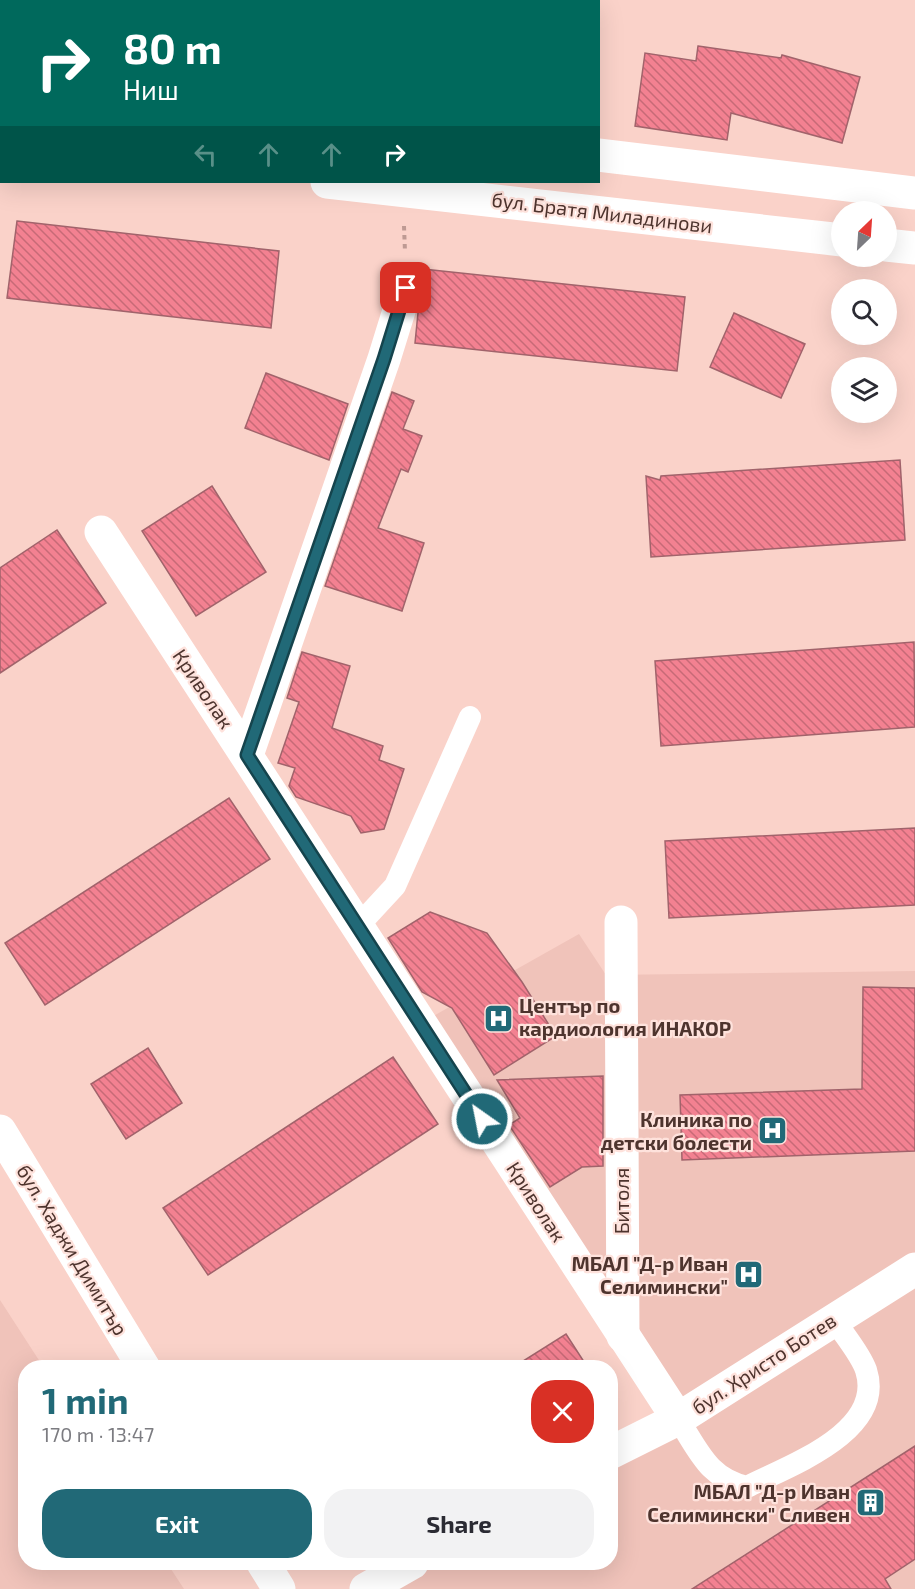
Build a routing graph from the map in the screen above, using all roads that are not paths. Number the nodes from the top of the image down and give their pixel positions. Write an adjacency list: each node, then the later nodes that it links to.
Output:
1 (600, 155): 3 (street)
2 (338, 183): 4 (street, бул. Братя Миладинови)
3 (915, 193)
4 (831, 239)
5 (897, 246): 6 (street)
6 (915, 248)
7 (406, 288): 10 (street)
8 (101, 532): 10 (street, Криволак)
9 (470, 717): 12 (lane)
10 (247, 755): 12 (street, Криволак)
11 (621, 922): 16 (street, Битоля)
12 (358, 926): 16 (street, Криволак)
13 (0, 1131): 17 (street, бул. Хаджи Димитър)
14 (915, 1269): 15 (street, бул. Христо Ботев)
15 (834, 1319): 18 (street, бул. Христо Ботев); 18 (lane)
16 (623, 1336): 18 (street, Криволак)
17 (139, 1360)
18 (678, 1419): 19 (street, бул. Христо Ботев)
19 (618, 1449)
20 (267, 1570): 22 (street)
21 (400, 1570): 23 (street)
22 (279, 1589)
23 (366, 1589)

